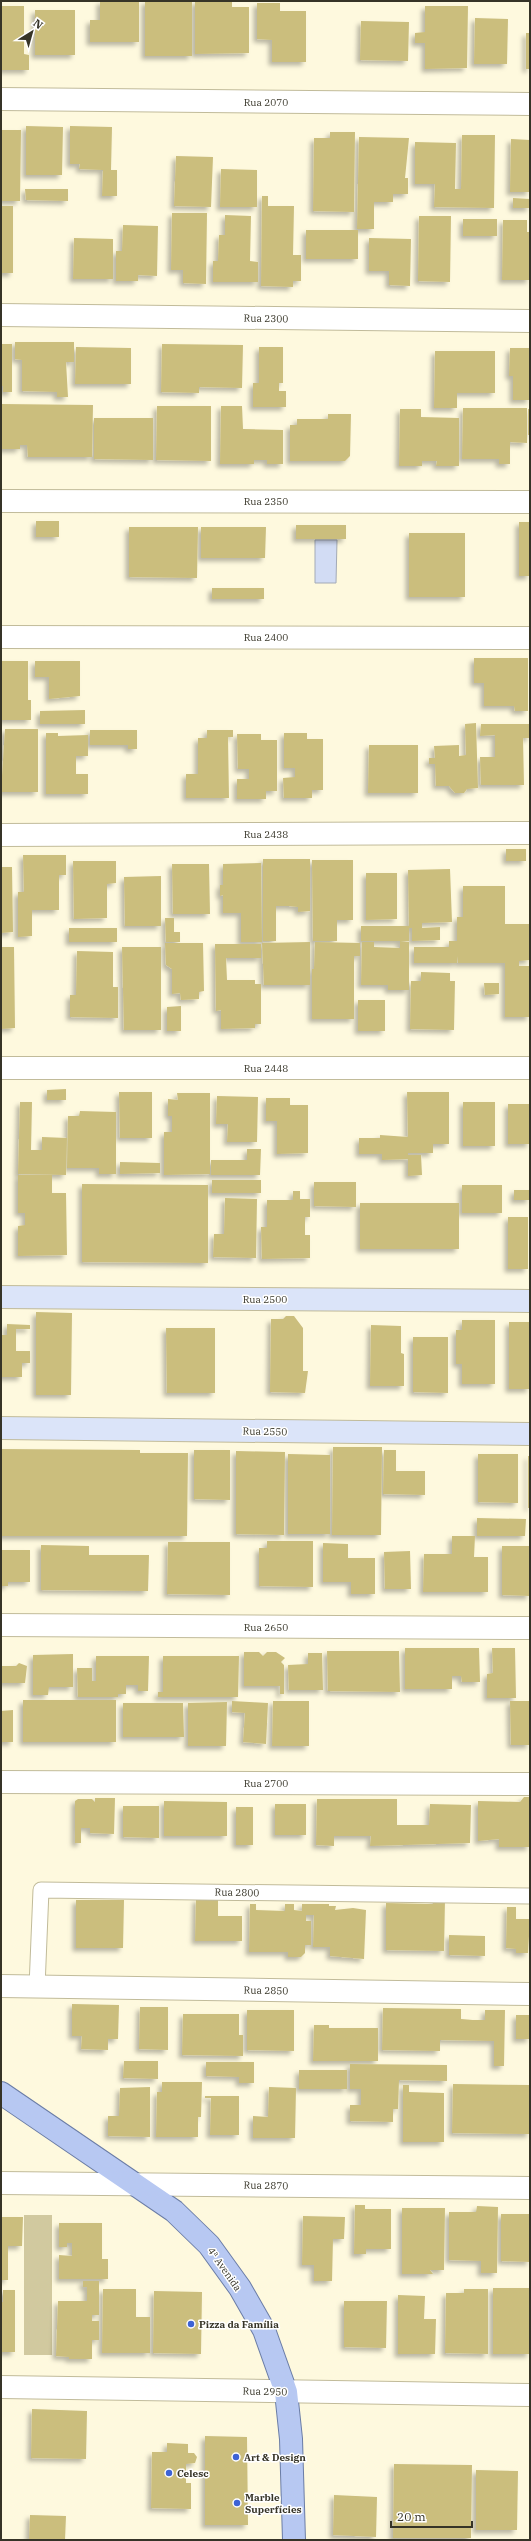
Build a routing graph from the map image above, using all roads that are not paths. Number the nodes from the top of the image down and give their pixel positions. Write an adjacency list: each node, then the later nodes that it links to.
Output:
1 (1, 99): 2 (street, Rua 2070)
2 (530, 104)
3 (1, 315): 4 (street, Rua 2300)
4 (530, 321)
5 (1, 501): 6 (street, Rua 2350)
6 (530, 502)
7 (1, 637): 8 (street, Rua 2400)
8 (530, 638)
9 (530, 833): 10 (street, Rua 2438)
10 (1, 835)
11 (1, 1068): 12 (street, Rua 2448)
12 (530, 1068)
13 (1, 1297): 14 (main road, Rua 2500)
14 (530, 1301)
15 (1, 1428): 16 (main road, Rua 2550)
16 (530, 1434)
17 (1, 1625): 18 (street, Rua 2650)
18 (530, 1628)
19 (1, 1782): 20 (street, Rua 2700)
20 (530, 1784)
21 (530, 1896): 23 (lane, Rua 2800)
22 (1, 1986): 23 (street, Rua 2850)
23 (37, 1987): 24 (street, Rua 2850)
24 (530, 1994)
25 (1, 2093): 27 (main road, 4ª Avenida)
26 (1, 2183): 27 (street, Rua 2870)
27 (135, 2184): 28 (street, Rua 2870); 30 (main road, 4ª Avenida)
28 (530, 2188)
29 (1, 2387): 30 (street, Rua 2950)
30 (286, 2392): 31 (street, Rua 2950); 32 (main road, 4ª Avenida)
31 (530, 2395)
32 (294, 2540)

